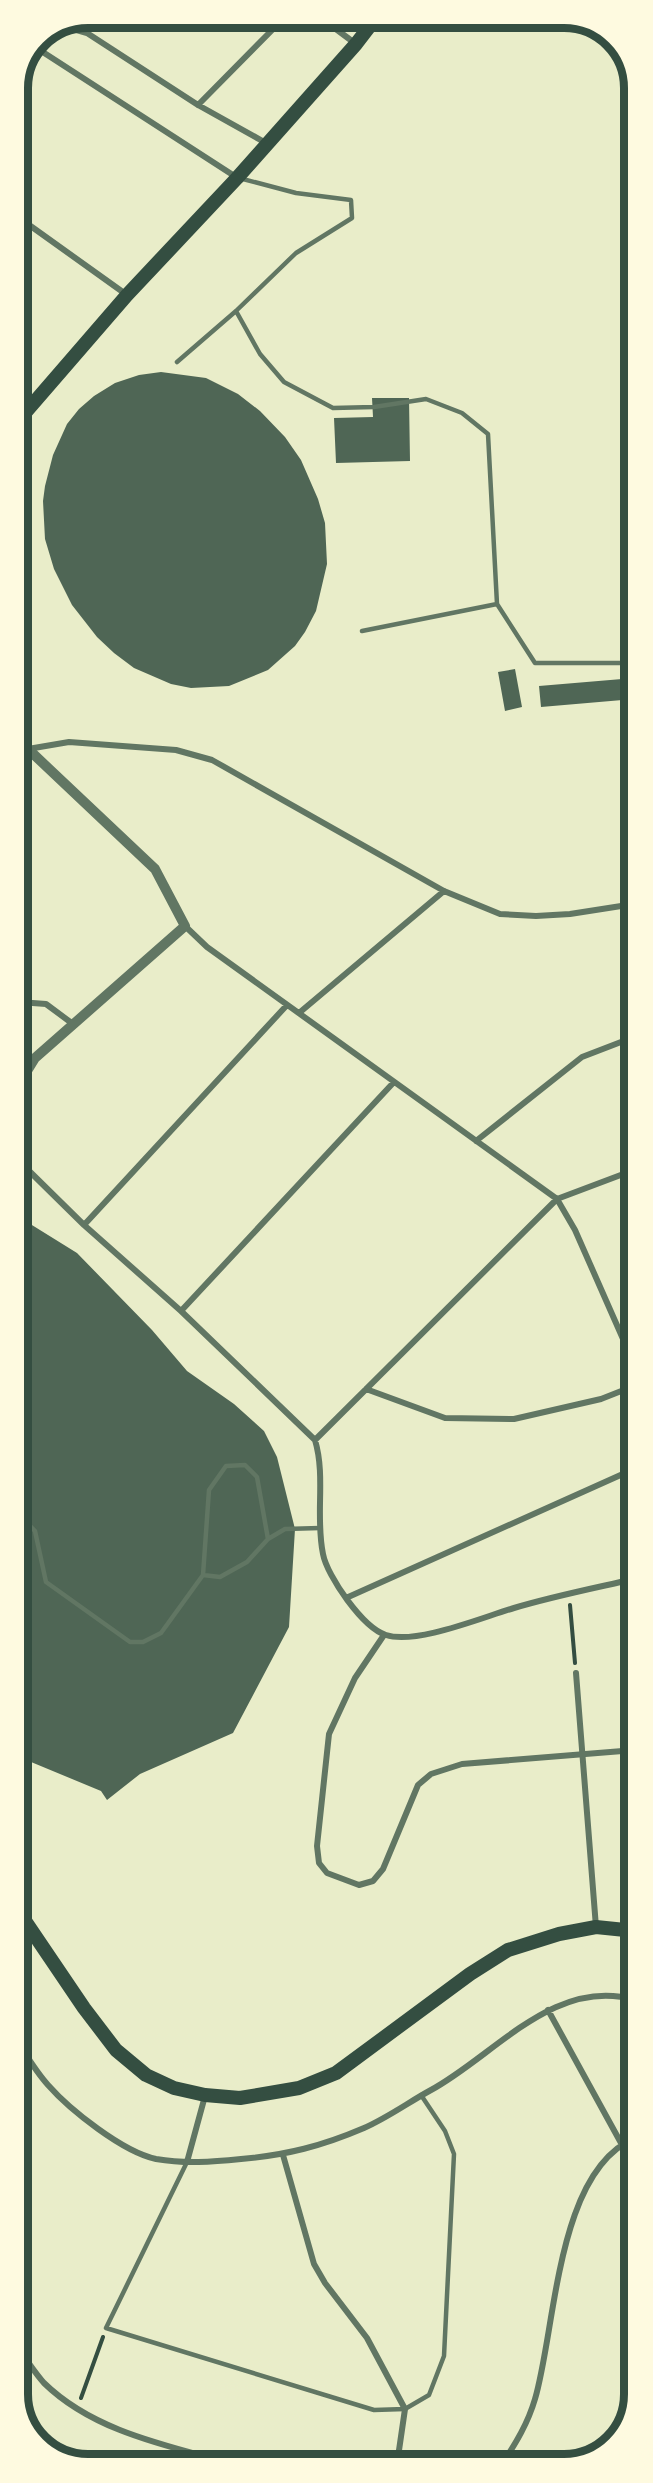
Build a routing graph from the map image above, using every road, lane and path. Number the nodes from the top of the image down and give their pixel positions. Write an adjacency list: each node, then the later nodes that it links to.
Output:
1 (274, 28): 7 (street)
2 (335, 29): 5 (street)
3 (368, 29): 5 (main road)
4 (76, 30): 7 (street)
5 (356, 44): 8 (main road)
6 (42, 51): 9 (street)
7 (198, 105): 8 (street)
8 (266, 143): 9 (main road)
9 (237, 178): 11 (main road); 12 (lane)
10 (28, 224): 11 (street)
11 (127, 295): 14 (main road)
12 (236, 311): 13 (lane); 15 (lane)
13 (177, 362)
14 (28, 409)
15 (497, 604): 16 (lane); 17 (lane)
16 (362, 631)
17 (624, 663)
18 (28, 747): 20 (street)
19 (28, 753): 22 (street)
20 (444, 891): 21 (street); 25 (street)
21 (624, 906)
22 (185, 926): 24 (street); 26 (street)
23 (28, 1003): 26 (street)
24 (287, 1005): 25 (street); 34 (street)
25 (298, 1013): 29 (street)
26 (73, 1024): 28 (street)
27 (624, 1041): 30 (street)
28 (28, 1069)
29 (394, 1082): 30 (street); 35 (street)
30 (476, 1141): 33 (street)
31 (28, 1170): 34 (street)
32 (624, 1174): 33 (street)
33 (557, 1199): 36 (street); 37 (street)
34 (84, 1225): 35 (street)
35 (180, 1311): 39 (street)
36 (624, 1341)
37 (366, 1389): 38 (street); 39 (street)
38 (624, 1390)
39 (315, 1440): 42 (street)
40 (624, 1473): 47 (street)
41 (28, 1524): 44 (lane)
42 (320, 1528): 43 (lane); 47 (street)
43 (268, 1539): 44 (lane); 44 (lane)
44 (203, 1575)
45 (624, 1581): 46 (street)
46 (569, 1595): 48 (street); 49 (path)
47 (346, 1598): 48 (street)
48 (384, 1635): 51 (street)
49 (576, 1672): 51 (street)
50 (624, 1751): 51 (street)
51 (582, 1754): 53 (street)
52 (28, 1925): 58 (main road)
53 (596, 1927): 54 (main road); 58 (main road)
54 (624, 1930)
55 (624, 1997): 56 (street)
56 (548, 2010): 59 (street); 61 (street)
57 (28, 2057): 64 (street)
58 (205, 2095): 64 (street)
59 (421, 2095): 63 (street); 68 (lane)
60 (624, 2143): 61 (street)
61 (621, 2144): 62 (street); 71 (street)
62 (624, 2148)
63 (283, 2155): 64 (street); 68 (street)
64 (187, 2162): 65 (lane)
65 (106, 2328): 67 (path); 68 (lane)
66 (28, 2362): 67 (street)
67 (78, 2408): 69 (street)
68 (405, 2409): 70 (street)
69 (198, 2454)
70 (398, 2454)
71 (509, 2454)

